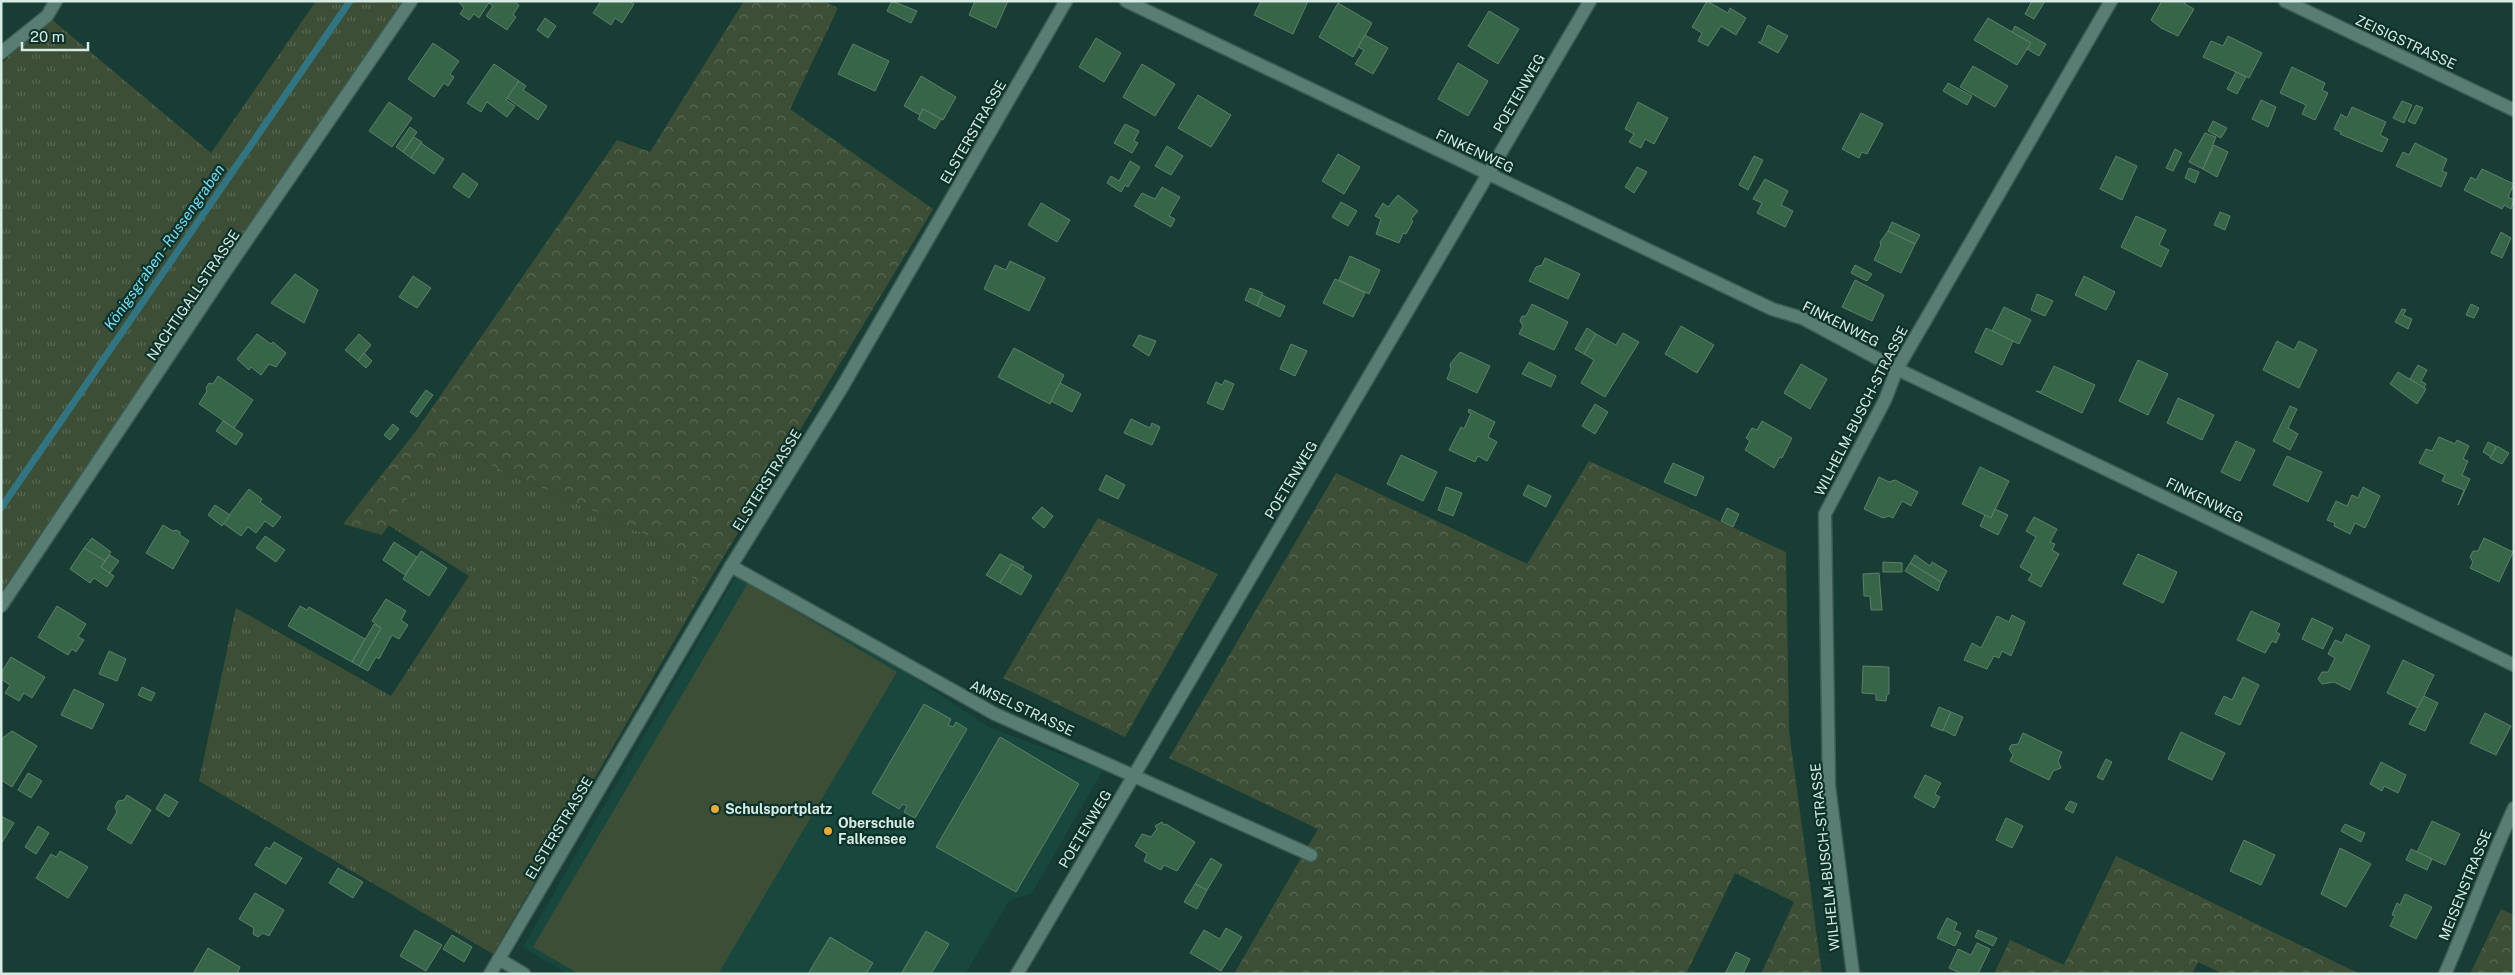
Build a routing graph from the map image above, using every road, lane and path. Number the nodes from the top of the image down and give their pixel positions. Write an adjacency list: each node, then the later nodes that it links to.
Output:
1 (56, 1): 8 (street)
2 (411, 1): 13 (street, NACHTIGALLSTRASSE)
3 (1066, 1): 12 (street, ELSTERSTRASSE)
4 (1126, 1): 10 (street, FINKENWEG)
5 (1590, 1): 10 (street, POETENWEG)
6 (2111, 1): 11 (street, WILHELM-BUSCH-STRASSE)
7 (2285, 1): 9 (street, ZEISIGSTRASSE)
8 (1, 53)
9 (2514, 110)
10 (1489, 174): 11 (street, FINKENWEG); 15 (street, POETENWEG)
11 (1897, 370): 14 (street, FINKENWEG); 22 (street, WILHELM-BUSCH-STRASSE)
12 (731, 566): 15 (street, AMSELSTRASSE); 18 (street, ELSTERSTRASSE)
13 (1, 606)
14 (2514, 665)
15 (1134, 775): 17 (street, AMSELSTRASSE); 21 (street, POETENWEG)
16 (2514, 808): 23 (street, MEISENSTRASSE)
17 (1311, 855)
18 (499, 959): 19 (street, ELSTERSTRASSE); 20 (street)
19 (490, 974)
20 (524, 974)
21 (1017, 974)
22 (1853, 974)
23 (2445, 974)

